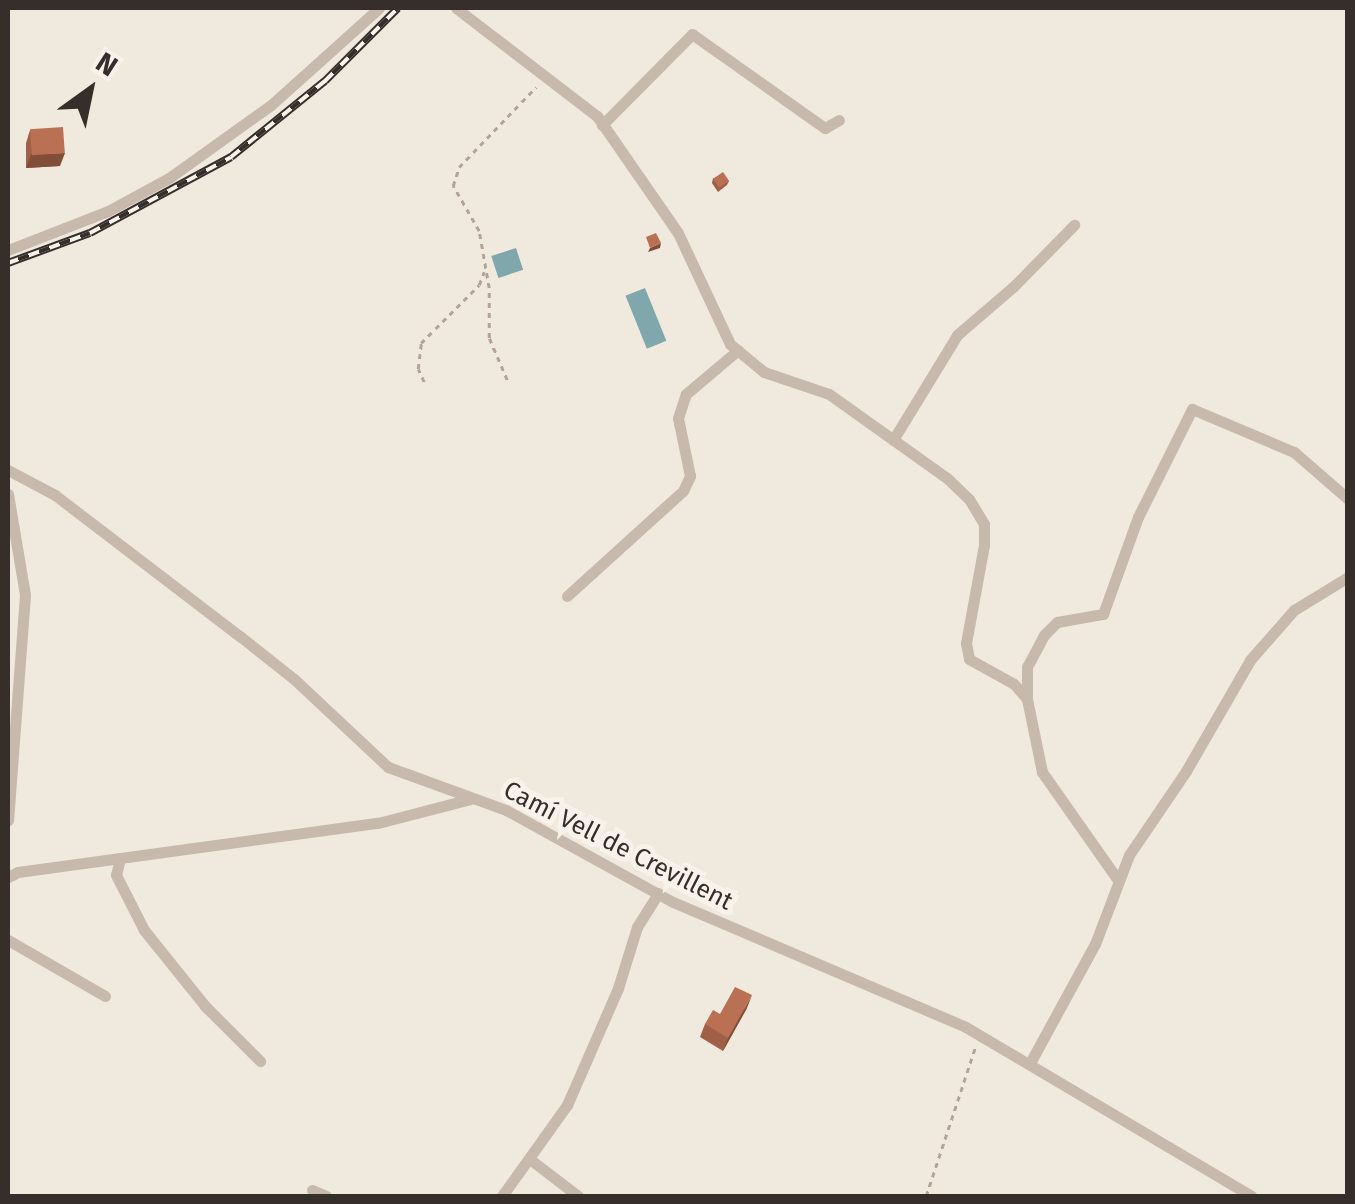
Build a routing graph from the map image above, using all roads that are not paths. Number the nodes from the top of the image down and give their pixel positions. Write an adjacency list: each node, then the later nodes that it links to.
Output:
1 (379, 8): 6 (street)
2 (456, 8): 4 (street)
3 (840, 120): 4 (street)
4 (602, 125): 7 (street)
5 (1074, 225): 8 (street)
6 (8, 250)
7 (738, 350): 8 (street); 13 (street)
8 (893, 440): 14 (street)
9 (8, 470): 15 (street, Camí Vell de Crevillent)
10 (8, 494): 16 (street)
11 (1348, 500): 14 (street)
12 (1348, 577): 19 (street)
13 (567, 596)
14 (1027, 699): 19 (street)
15 (470, 799): 17 (street); 20 (street, Camí Vell de Crevillent)
16 (8, 820)
17 (120, 858): 18 (street); 23 (street)
18 (8, 877)
19 (1118, 880): 24 (street)
20 (658, 893): 24 (street, Camí Vell de Crevillent); 25 (street)
21 (8, 940): 22 (street)
22 (105, 996)
23 (260, 1061)
24 (1030, 1063): 30 (street, Camí Vell de Crevillent)
25 (531, 1160): 28 (street); 29 (street)
26 (312, 1190): 27 (street)
27 (326, 1196)
28 (502, 1196)
29 (578, 1196)
30 (1251, 1196)

